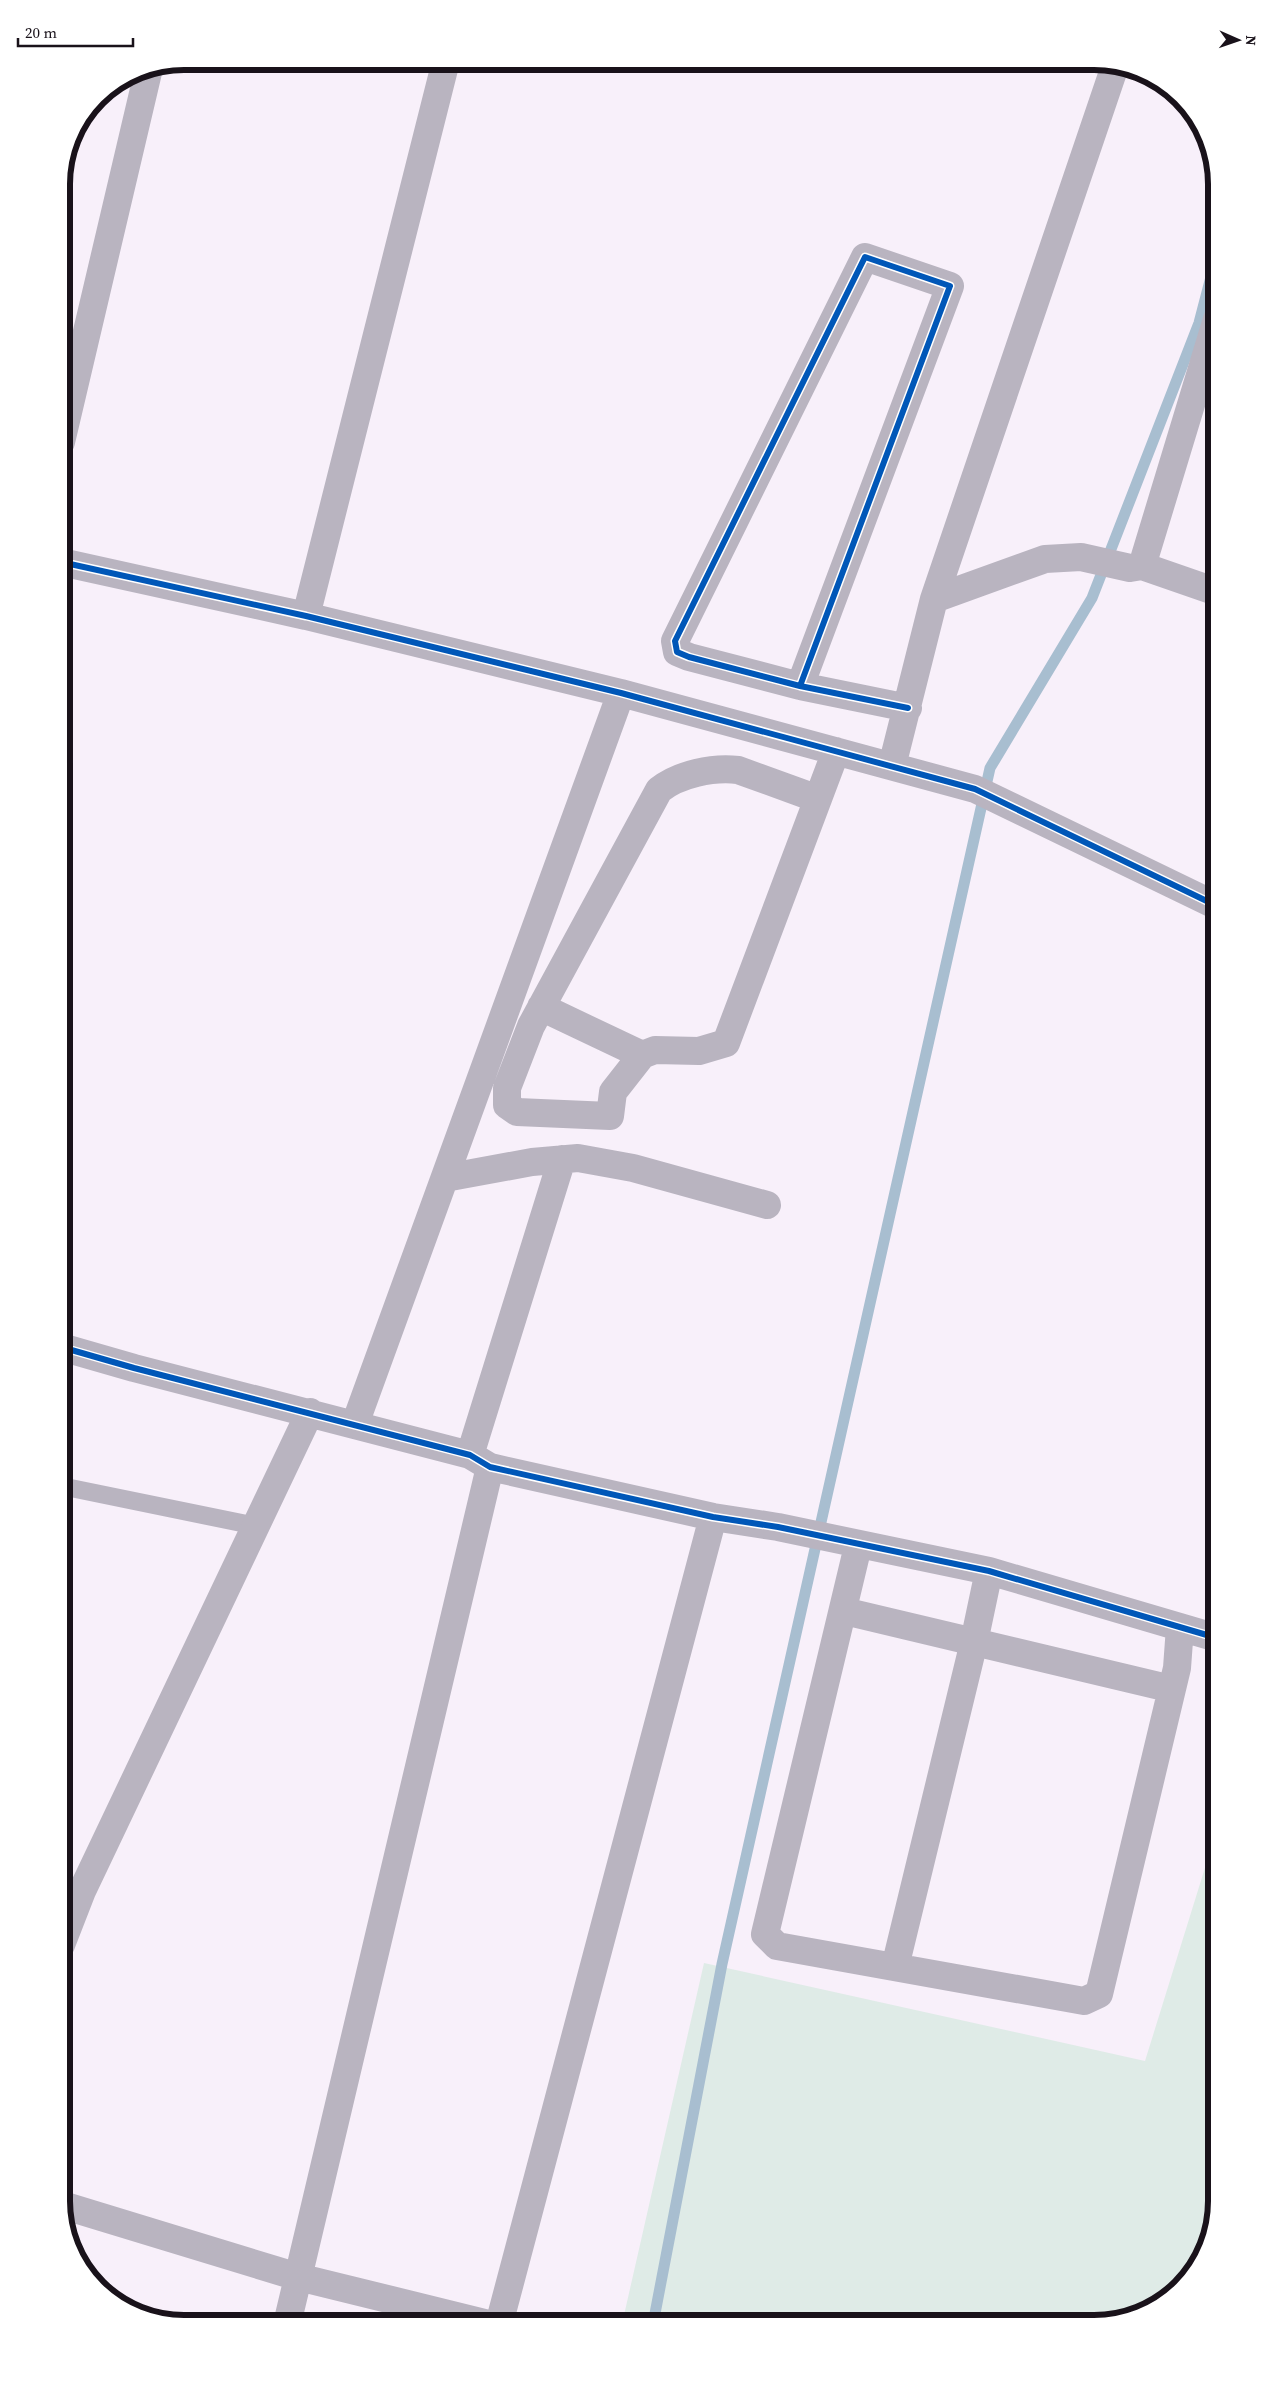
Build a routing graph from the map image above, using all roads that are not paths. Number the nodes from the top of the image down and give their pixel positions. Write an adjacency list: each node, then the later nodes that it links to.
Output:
1 (444, 70): 10 (street)
2 (1113, 72): 9 (street)
3 (147, 76): 5 (street)
4 (1208, 346): 7 (street)
5 (70, 408)
6 (70, 564): 10 (street)
7 (1136, 567): 8 (street); 9 (street)
8 (1208, 589)
9 (934, 599): 13 (street)
10 (306, 616): 12 (street)
11 (800, 686): 11 (street); 13 (street)
12 (620, 692): 14 (street); 18 (street)
13 (908, 708): 15 (street)
14 (836, 751): 15 (street); 16 (street)
15 (892, 766): 17 (street)
16 (818, 799): 19 (street); 20 (street)
17 (1208, 902)
18 (504, 1015): 19 (street); 22 (street)
19 (536, 1016): 20 (street); 20 (street)
20 (642, 1055)
21 (562, 1159): 22 (street); 23 (street); 27 (street)
22 (445, 1178): 26 (street)
23 (767, 1205)
24 (70, 1350): 25 (street)
25 (310, 1412): 26 (street); 30 (street)
26 (355, 1424): 27 (street)
27 (480, 1460): 29 (street); 41 (street)
28 (70, 1488): 30 (lane)
29 (714, 1517): 31 (street); 44 (street)
30 (256, 1526): 38 (street)
31 (853, 1544): 32 (street); 33 (street)
32 (989, 1572): 34 (street); 36 (street)
33 (844, 1611): 36 (street); 39 (street)
34 (1180, 1627): 35 (street); 37 (street)
35 (1208, 1635)
36 (974, 1642): 37 (street); 39 (street)
37 (1172, 1688): 39 (street)
38 (70, 1922)
39 (895, 1967)
40 (70, 2208): 41 (street)
41 (298, 2277): 42 (street); 43 (street)
42 (289, 2315)
43 (452, 2315)
44 (501, 2315)

